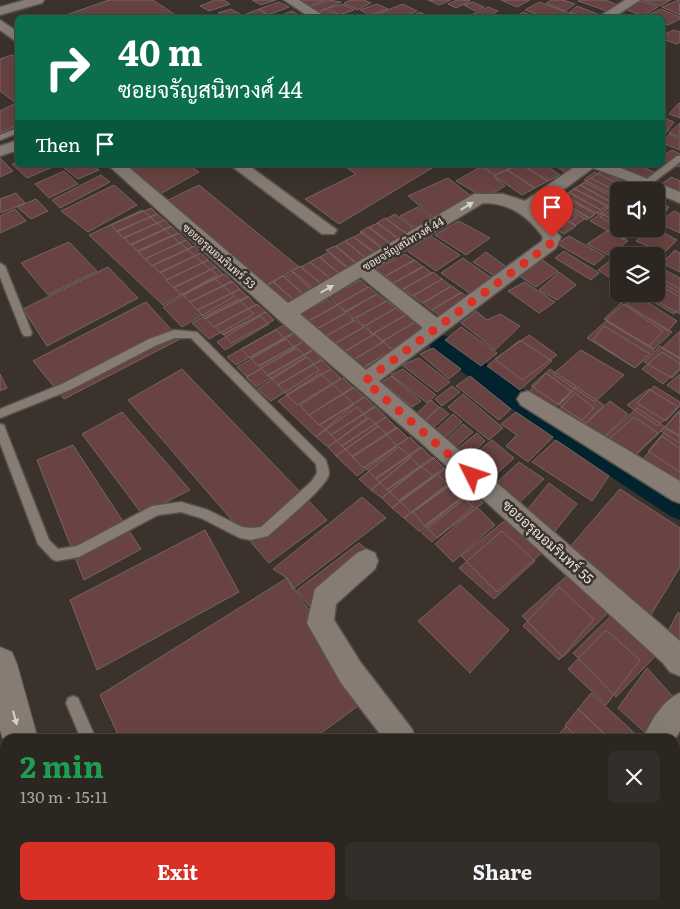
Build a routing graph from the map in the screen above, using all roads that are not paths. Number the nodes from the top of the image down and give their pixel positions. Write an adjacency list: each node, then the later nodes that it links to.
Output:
1 (38, 0): 4 (street)
2 (290, 0): 5 (street)
3 (634, 0): 6 (street)
4 (0, 11)
5 (316, 15)
6 (607, 15)
7 (0, 24): 8 (street)
8 (15, 36)
9 (15, 131): 10 (lane)
10 (0, 138)
11 (15, 145): 12 (street)
12 (0, 151)
13 (680, 158): 19 (lane)
14 (118, 167): 26 (street, ซอยอรุณอมรินทร์ 53)
15 (241, 167): 23 (street)
16 (584, 167): 22 (street)
17 (603, 167): 18 (street)
18 (644, 182)
19 (648, 182)
20 (665, 191): 21 (street)
21 (680, 198)
22 (525, 209): 25 (street, ซอยจรัญสนิทวงศ์ 44, one-way to 22); 27 (street, ซอยจรัญสนิทวงศ์ 44)
23 (328, 230)
24 (0, 266): 28 (lane)
25 (362, 269): 26 (street, ซอยจรัญสนิทวงศ์ 44, one-way to 25); 27 (street)
26 (285, 314): 29 (street, ซอยอรุณอมรินทร์ 53)
27 (437, 328): 30 (street, ซอยจรัญสนิทวงศ์ 44)
28 (27, 333)
29 (324, 346): 30 (street, ซอยอรุณอมรินทร์ 55)
30 (365, 381): 36 (street, ซอยอรุณอมรินทร์ 55)
31 (528, 399): 34 (street)
32 (0, 414): 33 (lane)
33 (0, 428)
34 (680, 492)
35 (366, 560): 42 (street)
36 (680, 662)
37 (0, 664): 40 (street, one-way to 40)
38 (73, 703): 41 (lane)
39 (680, 707): 43 (street)
40 (19, 734)
41 (87, 734)
42 (398, 734)
43 (661, 734)

